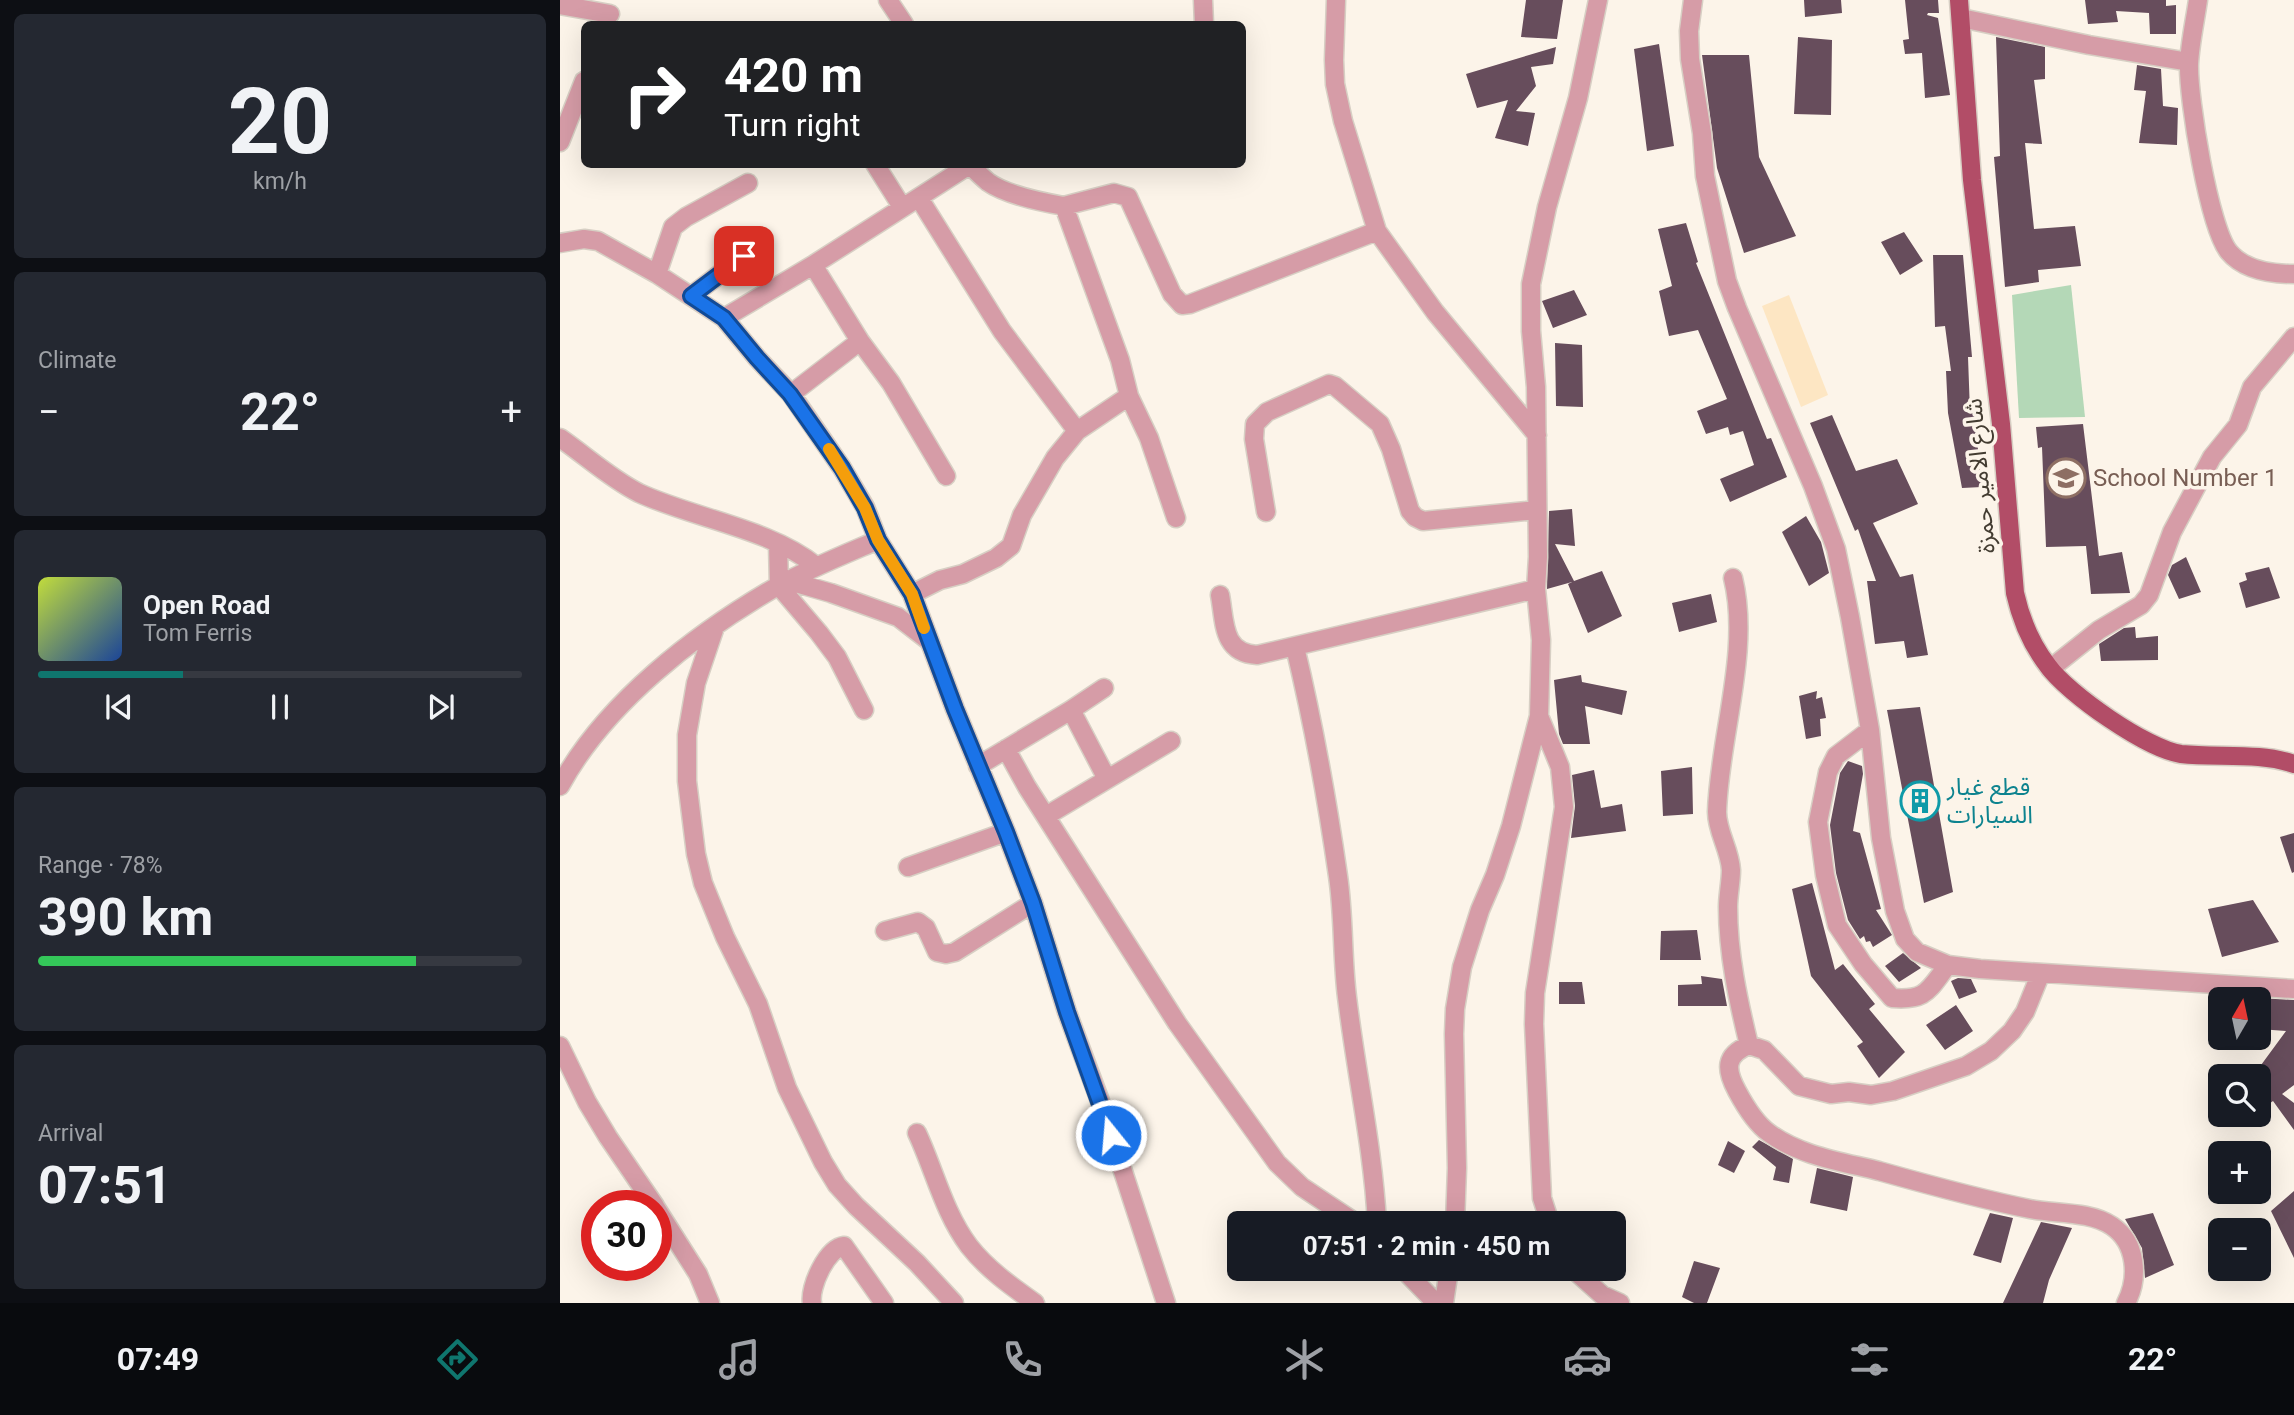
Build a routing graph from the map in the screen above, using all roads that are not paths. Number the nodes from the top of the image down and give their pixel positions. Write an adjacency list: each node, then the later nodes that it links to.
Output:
1 (888, 0): 11 (street)
2 (1203, 0): 12 (street)
3 (1336, 0): 23 (street)
4 (1598, 0): 36 (street)
5 (1693, 0): 58 (street)
6 (1959, 0): 10 (main road, شارع الامير حمزة)
7 (2198, 0): 13 (street)
8 (560, 5): 9 (street)
9 (611, 13)
10 (1961, 19): 13 (street); 53 (main road, شارع الامير حمزة)
11 (902, 21)
12 (1204, 21)
13 (2189, 62): 28 (street)
14 (581, 89): 15 (street)
15 (560, 142)
16 (877, 168): 22 (street)
17 (966, 168): 20 (street)
18 (974, 168): 21 (street)
19 (748, 183): 27 (street)
20 (919, 198): 22 (street); 35 (street)
21 (1063, 206): 23 (street); 34 (street)
22 (902, 208): 26 (street)
23 (1377, 231): 36 (street)
24 (762, 242): 29 (street)
25 (560, 243): 27 (street)
26 (813, 265): 30 (street); 32 (street)
27 (657, 274): 29 (street)
28 (2294, 274)
29 (691, 296): 30 (street)
30 (724, 318): 33 (street)
31 (2294, 337): 53 (street)
32 (860, 341): 33 (street); 38 (street)
33 (790, 394): 42 (street)
34 (1129, 396): 35 (street); 41 (street)
35 (1077, 431): 48 (street)
36 (1537, 435): 39 (street)
37 (560, 438): 43 (street)
38 (946, 476)
39 (1536, 510): 40 (street); 47 (street)
40 (1266, 512)
41 (1176, 517)
42 (878, 540): 44 (street); 48 (street)
43 (778, 544): 44 (street); 46 (street)
44 (816, 566): 46 (street)
45 (1733, 578): 73 (street)
46 (784, 583): 50 (street); 51 (street); 55 (street)
47 (1536, 589): 52 (street); 57 (street)
48 (912, 594): 51 (street)
49 (1220, 595): 52 (street)
50 (715, 627): 64 (street); 88 (street)
51 (929, 642): 62 (street)
52 (1295, 647): 78 (street)
53 (2050, 669): 61 (main road, شارع الامير حمزة)
54 (1104, 688): 56 (street)
55 (864, 710)
56 (1071, 710): 60 (street); 63 (street)
57 (1539, 716): 79 (street); 80 (street)
58 (1870, 730): 70 (street); 70 (street)
59 (1171, 741): 63 (street)
60 (1006, 750): 62 (street); 65 (street)
61 (2294, 764)
62 (978, 766): 66 (street)
63 (1107, 779): 65 (street)
64 (560, 786)
65 (1046, 816): 77 (street)
66 (1006, 832): 67 (street); 68 (street)
67 (908, 867)
68 (1033, 903): 69 (street); 90 (street)
69 (885, 931)
70 (1948, 965): 71 (street)
71 (2039, 975): 72 (street); 73 (street)
72 (2294, 989)
73 (1749, 1045): 94 (street)
74 (560, 1046): 76 (street)
75 (917, 1132): 89 (street)
76 (644, 1190)
77 (1338, 1211)
78 (1376, 1211)
79 (1455, 1211)
80 (1546, 1211)
81 (672, 1233): 85 (street)
82 (1415, 1281): 91 (street)
83 (1447, 1281): 92 (street)
84 (1586, 1281): 93 (street)
85 (710, 1303)
86 (812, 1303): 87 (street)
87 (884, 1303)
88 (954, 1303)
89 (1035, 1303)
90 (1166, 1303)
91 (1436, 1303)
92 (1444, 1303)
93 (1620, 1303)
94 (2126, 1303)

